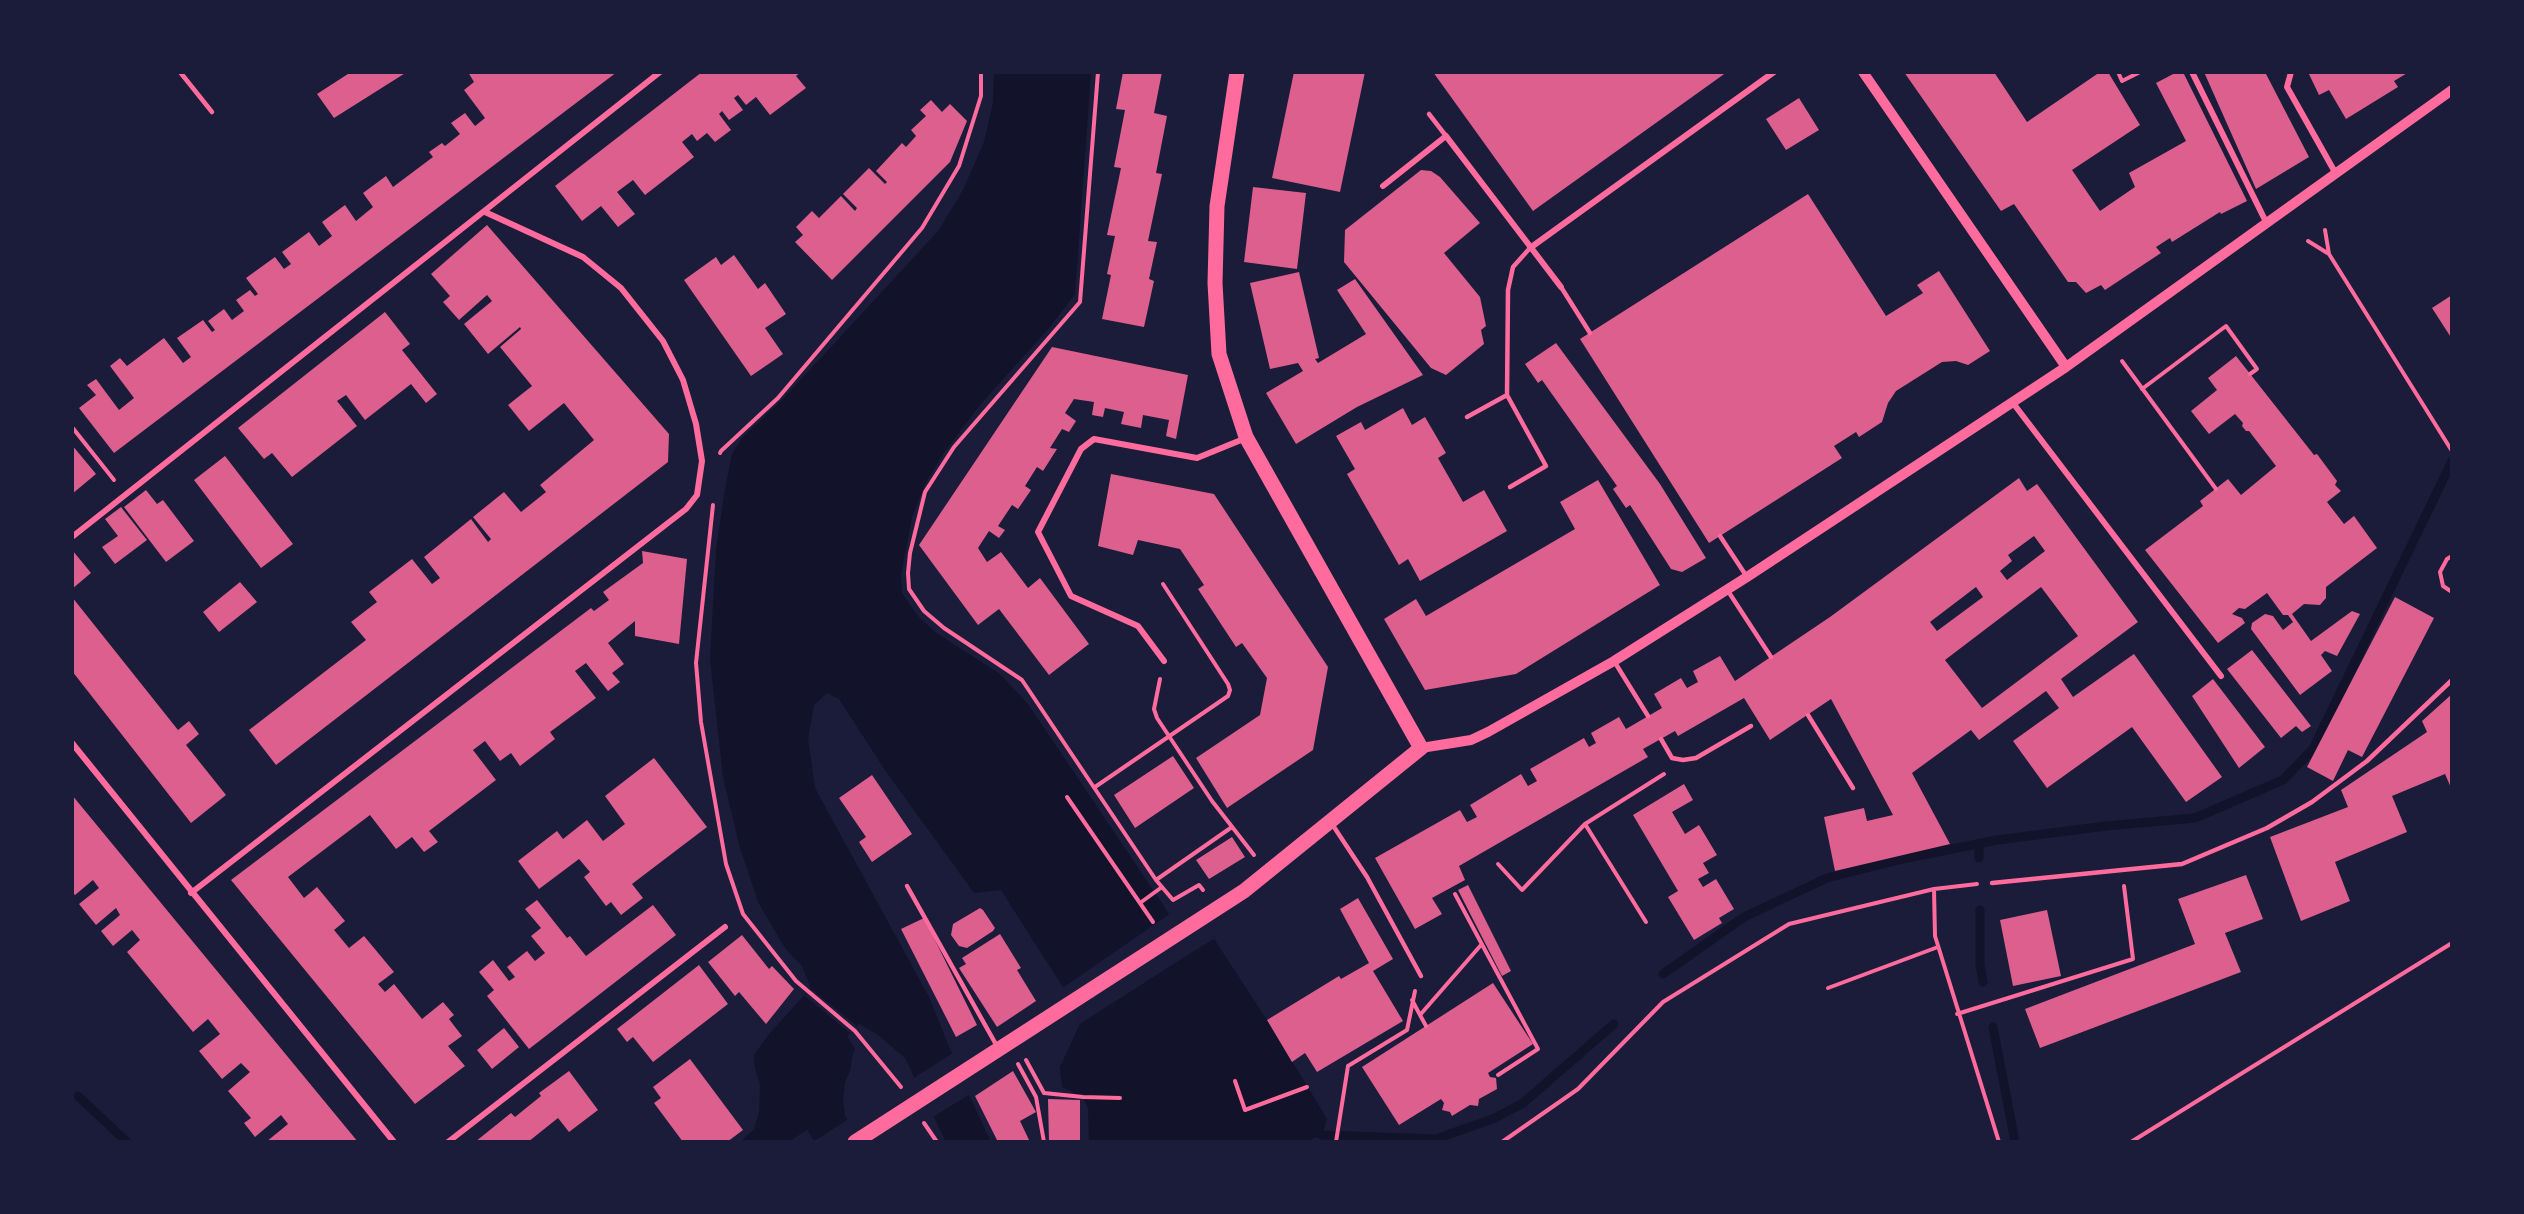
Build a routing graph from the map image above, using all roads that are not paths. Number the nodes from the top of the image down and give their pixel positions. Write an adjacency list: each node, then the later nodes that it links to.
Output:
1 (180, 72): 9 (lane)
2 (660, 72): 14 (street)
3 (1237, 72): 23 (main road)
4 (1774, 72): 16 (street)
5 (1863, 72): 19 (street)
6 (2192, 72): 15 (street)
7 (2291, 72): 12 (street)
8 (2452, 90): 12 (street)
9 (212, 112)
10 (1429, 114): 11 (lane)
11 (1446, 136): 13 (street); 16 (street)
12 (2336, 174): 15 (street)
13 (1383, 186)
14 (485, 212): 26 (street); 44 (street)
15 (2266, 222): 19 (street)
16 (1530, 248): 17 (street); 20 (lane)
17 (1562, 287): 18 (lane)
18 (1590, 333)
19 (2066, 367): 21 (street)
20 (1507, 395): 22 (lane); 24 (lane)
21 (2013, 403): 27 (street); 32 (street)
22 (1467, 417)
23 (1246, 437): 30 (street); 39 (main road)
24 (1510, 487)
25 (1720, 536): 27 (lane)
26 (72, 537)
27 (1747, 577): 28 (street)
28 (1726, 589): 29 (lane); 31 (street)
29 (1771, 657)
30 (1164, 661)
31 (1614, 661): 34 (lane); 39 (street)
32 (2221, 676)
33 (2452, 680): 42 (lane)
34 (1648, 716)
35 (1808, 716): 40 (lane)
36 (1751, 726): 37 (lane)
37 (1661, 739)
38 (72, 743): 44 (street)
39 (1421, 747): 41 (main road)
40 (1853, 788)
41 (1330, 822): 46 (lane); 47 (main road)
42 (1992, 883)
43 (906, 886): 47 (lane)
44 (190, 893): 48 (street)
45 (725, 927): 49 (street)
46 (1421, 976)
47 (999, 1050): 50 (main road)
48 (394, 1142)
49 (448, 1142)
50 (855, 1142)

